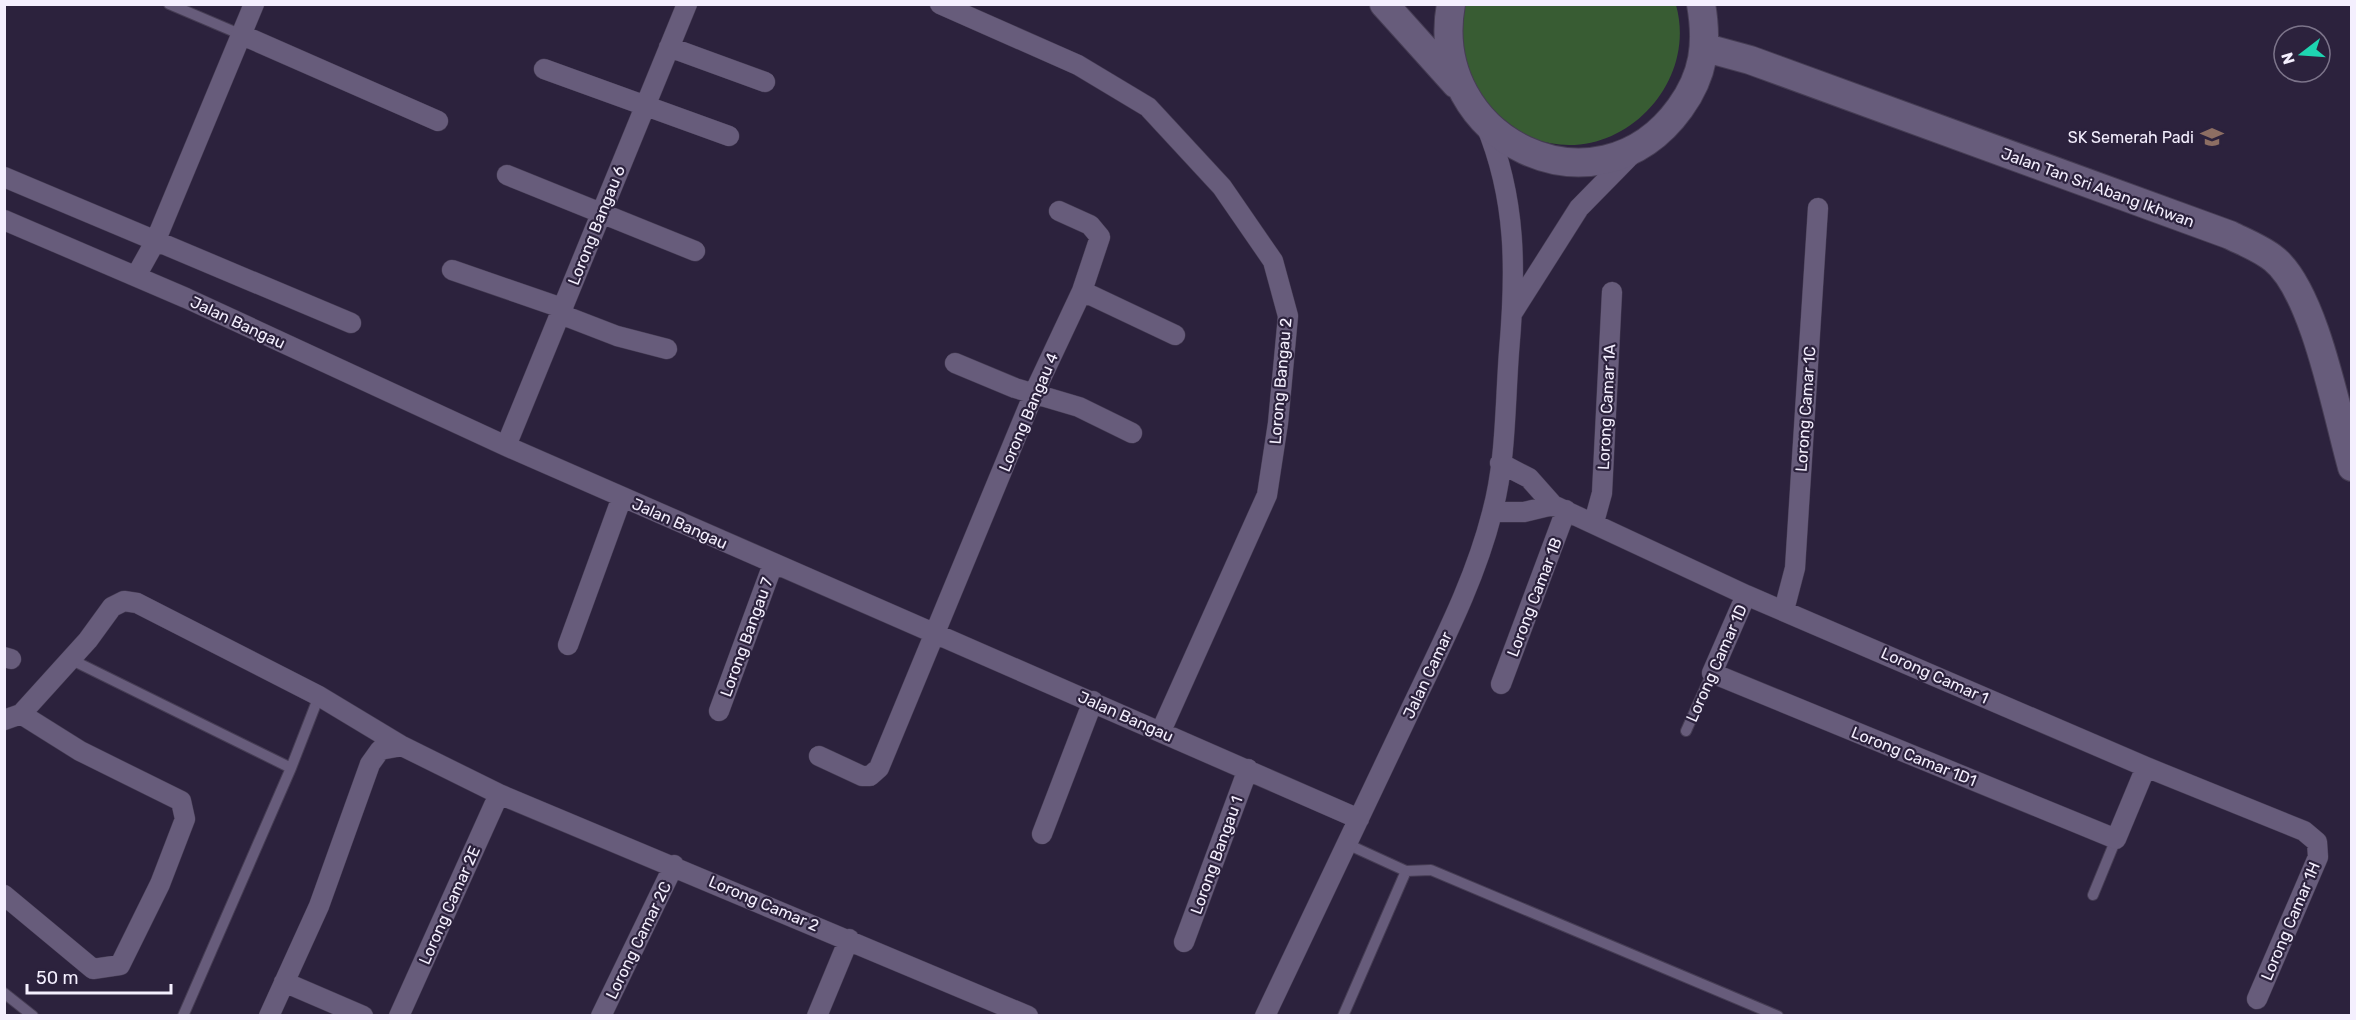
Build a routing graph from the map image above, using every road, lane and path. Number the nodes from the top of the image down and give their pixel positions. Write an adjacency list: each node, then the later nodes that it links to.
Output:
1 (169, 4): 8 (lane)
2 (255, 4): 8 (street)
3 (687, 4): 9 (street, Lorong Bangau 6)
4 (940, 4): 58 (street, Lorong Bangau 2)
5 (1384, 4): 13 (street)
6 (1451, 4): 13 (street)
7 (1701, 4): 10 (street)
8 (242, 35): 15 (street); 25 (street)
9 (669, 47): 12 (street); 14 (street, Lorong Bangau 6)
10 (1706, 48): 18 (street); 41 (street, Jalan Tan Sri Abang Ikhwan)
11 (544, 69): 14 (street)
12 (765, 82)
13 (1461, 90): 16 (street)
14 (645, 106): 17 (street); 23 (street, Lorong Bangau 6)
15 (438, 121)
16 (1485, 123): 18 (street); 32 (street, Jalan Camar)
17 (729, 136)
18 (1645, 142): 32 (street, Jalan Camar)
19 (507, 175): 23 (street)
20 (4, 177): 25 (street)
21 (1818, 208): 48 (street, Lorong Camar 1C)
22 (1059, 211): 29 (street, Lorong Bangau 4)
23 (602, 213): 26 (street); 31 (street, Lorong Bangau 6)
24 (4, 220): 28 (street, Jalan Bangau)
25 (154, 242): 28 (street); 33 (street)
26 (695, 251)
27 (452, 270): 31 (street)
28 (136, 276): 39 (street, Jalan Bangau)
29 (1082, 291): 34 (street); 37 (street, Lorong Bangau 4)
30 (1612, 292): 45 (street, Lorong Camar 1A)
31 (561, 311): 35 (street); 39 (street, Lorong Bangau 6)
32 (1513, 313): 40 (street, Jalan Camar)
33 (351, 323)
34 (1174, 335)
35 (667, 349)
36 (955, 363): 37 (street)
37 (1035, 392): 38 (street); 49 (street, Lorong Bangau 4)
38 (1132, 433)
39 (506, 446): 42 (street, Jalan Bangau)
40 (1500, 462): 43 (street, Lorong Camar 1); 44 (street, Jalan Camar)
41 (2352, 467)
42 (622, 497): 46 (street, Jalan Bangau); 50 (street)
43 (1560, 508): 44 (street); 45 (street, Lorong Camar 1); 53 (street, Lorong Camar 1B)
44 (1493, 512): 66 (street, Jalan Camar)
45 (1594, 522): 47 (street, Lorong Camar 1)
46 (773, 564): 49 (street, Jalan Bangau); 56 (street, Lorong Bangau 7)
47 (1746, 596): 48 (street, Lorong Camar 1); 52 (street, Lorong Camar 1D)
48 (1784, 610): 62 (street, Lorong Camar 1)
49 (935, 633): 55 (street, Jalan Bangau); 61 (street, Lorong Bangau 4)
50 (568, 645)
51 (70, 659): 54 (street, Lorong Camar 2); 57 (street); 63 (lane)
52 (1712, 673): 59 (lane, Lorong Camar 1D); 68 (street, Lorong Camar 1D1)
53 (1501, 684)
54 (319, 696): 60 (street, Lorong Camar 2); 63 (lane)
55 (1093, 701): 58 (street, Jalan Bangau); 67 (street)
56 (719, 711)
57 (13, 717): 73 (street)
58 (1161, 731): 64 (street, Jalan Bangau)
59 (1686, 731)
60 (402, 746): 65 (street, Lorong Camar 2); 77 (street)
61 (819, 756)
62 (2146, 767): 68 (street); 69 (street, Lorong Camar 1)
63 (291, 768): 81 (lane)
64 (1248, 769): 66 (street, Jalan Bangau); 76 (street, Lorong Bangau 1)
65 (499, 794): 71 (street, Lorong Camar 2); 84 (street, Lorong Camar 2E)
66 (1359, 819): 70 (street, Jalan Camar)
67 (1042, 834)
68 (2116, 839): 74 (lane)
69 (2318, 842): 79 (street, Lorong Camar 1H)
70 (1347, 844): 72 (lane); 88 (street, Jalan Camar)
71 (674, 865): 75 (street, Lorong Camar 2); 85 (street, Lorong Camar 2C)
72 (1406, 871): 89 (lane); 90 (lane)
73 (4, 895)
74 (2093, 895)
75 (849, 939): 86 (street); 87 (street, Lorong Camar 2)
76 (1184, 942)
77 (284, 982): 82 (street); 83 (street)
78 (4, 993): 80 (lane)
79 (2257, 999)
80 (33, 1016)
81 (183, 1016)
82 (268, 1016)
83 (363, 1016)
84 (399, 1016)
85 (601, 1016)
86 (817, 1016)
87 (1028, 1016)
88 (1265, 1016)
89 (1343, 1016)
90 (1778, 1016)

